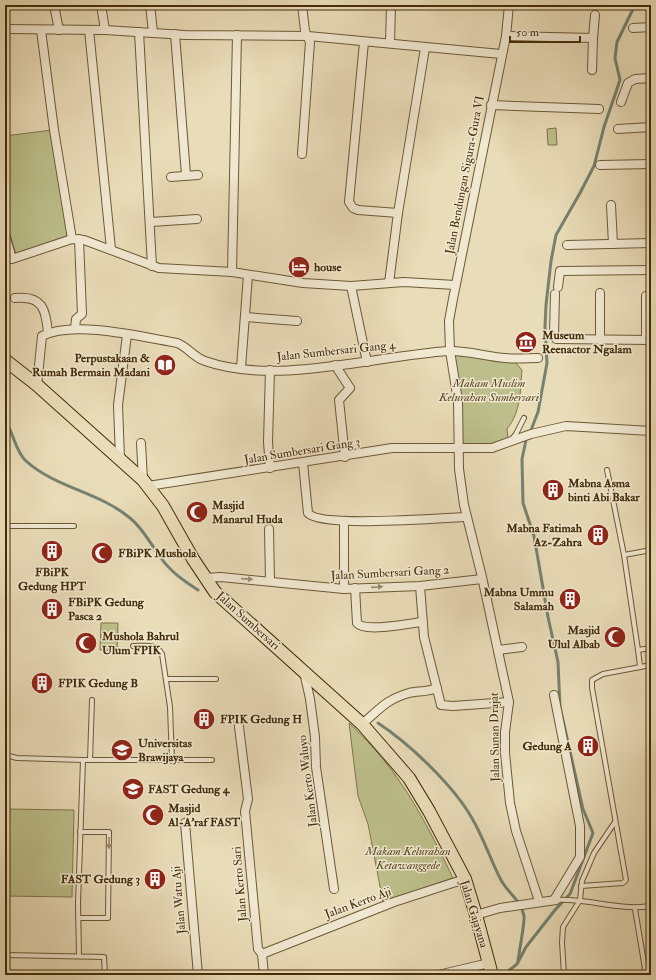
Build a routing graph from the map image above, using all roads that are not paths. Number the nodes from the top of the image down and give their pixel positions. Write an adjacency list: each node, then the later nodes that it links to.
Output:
1 (54, 5): 12 (street)
2 (102, 5): 14 (street)
3 (150, 5): 16 (street)
4 (302, 5): 19 (street)
5 (391, 5): 23 (street)
6 (509, 5): 20 (street, Jalan Bendungan Sigura-Gura VI)
7 (595, 15): 21 (street)
8 (651, 26): 10 (street)
9 (5, 28): 11 (street)
10 (633, 28)
11 (41, 30): 12 (street); 44 (street)
12 (59, 30): 13 (street)
13 (89, 30): 14 (street); 48 (street)
14 (106, 30): 15 (street)
15 (139, 32): 16 (street); 42 (street)
16 (153, 32): 17 (street)
17 (175, 34): 18 (street); 37 (street)
18 (237, 35): 19 (street); 52 (street)
19 (308, 36): 22 (street); 33 (street)
20 (506, 36): 21 (street); 25 (street, Jalan Bendungan Sigura-Gura VI)
21 (593, 38): 26 (street)
22 (364, 42): 23 (street); 40 (street)
23 (390, 43): 24 (street)
24 (426, 48): 25 (street); 40 (street)
25 (501, 54): 29 (street, Jalan Bendungan Sigura-Gura VI)
26 (592, 70)
27 (651, 78): 28 (street)
28 (621, 102)
29 (491, 105): 30 (street); 55 (street, Jalan Bendungan Sigura-Gura VI)
30 (599, 109)
31 (651, 127): 32 (street)
32 (618, 129)
33 (302, 154)
34 (651, 164): 35 (street)
35 (600, 165)
36 (198, 175): 37 (street)
37 (186, 176): 38 (street)
38 (171, 177)
39 (611, 205): 46 (street)
40 (398, 213): 54 (street)
41 (197, 219): 42 (street)
42 (151, 222): 50 (street)
43 (5, 235): 49 (street)
44 (75, 239): 48 (street); 49 (street); 62 (street)
45 (651, 243): 46 (street)
46 (613, 244): 47 (street)
47 (567, 245)
48 (111, 249): 50 (street)
49 (9, 260)
50 (152, 266): 52 (street)
51 (651, 270): 65 (street)
52 (232, 272): 53 (street)
53 (248, 275): 56 (street); 60 (street)
54 (389, 283): 55 (street); 56 (street)
55 (455, 285): 67 (street, Jalan Bendungan Sigura-Gura VI)
56 (352, 286): 70 (street)
57 (600, 293): 65 (street)
58 (646, 296): 66 (street)
59 (15, 298): 63 (street)
60 (245, 317): 61 (street); 72 (street)
61 (297, 321)
62 (75, 329): 63 (street, Jalan Sumbersari Gang 4); 64 (street, Jalan Sumbersari Gang 4)
63 (48, 333): 74 (street)
64 (127, 334): 72 (street, Jalan Sumbersari Gang 4); 81 (street)
65 (600, 340): 66 (street)
66 (649, 340)
67 (450, 351): 68 (street, Jalan Sumbersari Gang 4); 70 (street, Jalan Sumbersari Gang 4); 79 (street, Jalan Bendungan Sigura-Gura VI)
68 (538, 358)
69 (5, 360): 74 (main road, Jalan Sumbersari)
70 (367, 362): 71 (street, Jalan Sumbersari Gang 4)
71 (335, 364): 73 (street, Jalan Sumbersari Gang 4); 80 (street)
72 (241, 368): 73 (street, Jalan Sumbersari Gang 4)
73 (270, 370): 83 (street)
74 (36, 385): 81 (main road, Jalan Sumbersari)
75 (524, 418): 78 (lane)
76 (651, 431): 78 (street, Jalan Sumbersari Gang 3)
77 (141, 443): 85 (street)
78 (507, 443): 79 (street, Jalan Sumbersari Gang 3)
79 (459, 447): 80 (street, Jalan Sumbersari Gang 3); 87 (street)
80 (345, 457): 82 (street, Jalan Sumbersari Gang 3)
81 (120, 458): 85 (main road, Jalan Sumbersari)
82 (303, 463): 83 (street, Jalan Sumbersari Gang 3); 88 (street)
83 (270, 468): 85 (street, Jalan Sumbersari Gang 3)
84 (607, 470): 93 (lane)
85 (146, 483): 94 (main road, Jalan Sumbersari)
86 (5, 515): 89 (lane)
87 (466, 517): 88 (street); 95 (street)
88 (344, 522): 98 (street)
89 (6, 526): 90 (lane); 101 (lane)
90 (74, 526)
91 (270, 529): 96 (street)
92 (651, 550): 93 (lane)
93 (624, 555): 107 (lane)
94 (206, 577): 96 (street, Jalan Sumbersari Gang 2, one-way to 96); 110 (main road, Jalan Sumbersari)
95 (482, 579): 97 (street, Jalan Sumbersari Gang 2); 106 (street, Jalan Sunan Drajat)
96 (270, 581): 98 (street, Jalan Sumbersari Gang 2)
97 (420, 586): 99 (street, Jalan Sumbersari Gang 2, one-way to 97); 100 (street)
98 (344, 588): 99 (street, Jalan Sumbersari Gang 2)
99 (355, 588): 100 (street)
100 (423, 622): 114 (street)
101 (5, 627): 102 (lane)
102 (5, 638)
103 (133, 646): 111 (lane)
104 (522, 647): 106 (street)
105 (651, 648): 107 (lane)
106 (498, 650): 117 (street, Jalan Sunan Drajat)
107 (638, 650): 109 (lane)
108 (650, 665): 109 (lane); 113 (lane)
109 (640, 666): 126 (lane)
110 (313, 678): 119 (main road, Jalan Sumbersari); 131 (street, Jalan Kerto Waluyo)
111 (166, 679): 112 (lane); 124 (lane)
112 (216, 679)
113 (651, 680)
114 (437, 688): 117 (street); 119 (street)
115 (554, 695): 132 (street)
116 (92, 700): 122 (lane)
117 (509, 702): 134 (street, Jalan Sunan Drajat)
118 (238, 719): 139 (street, Jalan Kerto Sari)
119 (365, 722): 125 (main road, Jalan Sumbersari)
120 (5, 755): 121 (lane)
121 (83, 760): 122 (lane); 128 (lane)
122 (90, 760): 124 (lane)
123 (212, 760): 124 (lane)
124 (172, 761)
125 (429, 811): 129 (main road, Jalan Gajayana)
126 (615, 822): 130 (lane); 130 (lane)
127 (184, 823): 144 (street, Jalan Watu Aji)
128 (80, 832): 138 (lane); 138 (lane, one-way to 138)
129 (465, 879): 137 (main road, Jalan Gajayana); 139 (street, Jalan Kerto Aji)
130 (581, 886): 133 (lane)
131 (334, 889)
132 (555, 900): 133 (lane); 134 (street)
133 (580, 900): 136 (lane); 148 (lane)
134 (539, 901): 137 (street)
135 (651, 906): 136 (lane)
136 (634, 909): 149 (lane)
137 (476, 915): 142 (main road, Jalan Gajayana)
138 (78, 918): 141 (lane)
139 (262, 954): 145 (street, Jalan Kerto Sari)
140 (5, 956): 141 (lane)
141 (79, 956): 143 (lane)
142 (489, 963): 146 (street); 147 (main road, Jalan Gajayana)
143 (105, 975)
144 (198, 975)
145 (264, 975)
146 (438, 975)
147 (492, 975)
148 (564, 975)
149 (646, 975)

